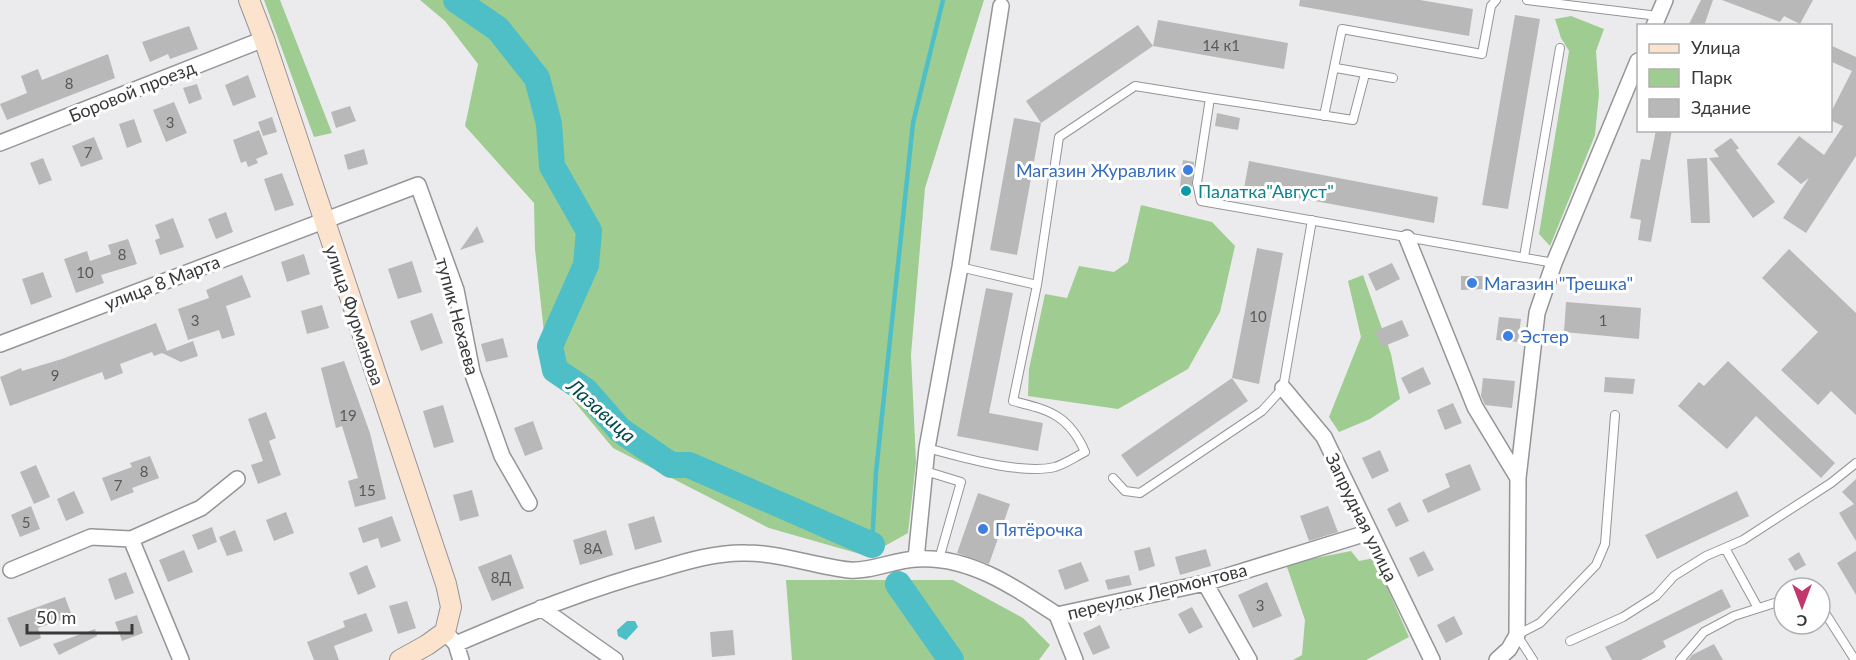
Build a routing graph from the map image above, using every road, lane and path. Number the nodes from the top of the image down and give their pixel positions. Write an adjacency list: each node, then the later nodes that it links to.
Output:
1 (249, 0): 7 (main road, улица Фурманова)
2 (1496, 0): 10 (lane)
3 (1527, 0): 6 (lane)
4 (1665, 0): 6 (street)
5 (1002, 6): 21 (street)
6 (1655, 21)
7 (264, 39): 15 (street, Боровой проезд); 16 (main road, улица Фурманова)
8 (1560, 48): 19 (lane)
9 (1637, 63): 20 (street)
10 (1336, 68): 11 (lane); 14 (lane)
11 (1365, 74): 12 (lane); 14 (lane)
12 (1393, 78)
13 (1210, 98): 14 (lane); 17 (lane); 22 (lane)
14 (1324, 116)
15 (0, 143)
16 (323, 220): 23 (street, улица 8 Марта); 32 (street, тупик Нехаева); 46 (main road, улица Фурманова)
17 (1312, 220): 18 (lane); 24 (lane)
18 (1407, 238): 19 (lane); 30 (street)
19 (1524, 258): 20 (lane)
20 (1554, 263): 30 (street)
21 (960, 267): 22 (lane); 26 (street)
22 (1037, 285): 26 (lane)
23 (0, 344)
24 (1283, 388): 29 (lane); 33 (street, Запрудная улица)
25 (1615, 415): 45 (lane)
26 (927, 448): 28 (street)
27 (1856, 463): 35 (lane)
28 (924, 471): 36 (street); 37 (lane)
29 (1113, 478)
30 (1518, 478): 45 (street)
31 (237, 479): 34 (street)
32 (529, 503)
33 (1370, 532): 39 (street, переулок Лермонтова); 48 (street, Запрудная улица)
34 (132, 539): 38 (street); 49 (street)
35 (1725, 548): 42 (lane); 47 (lane)
36 (916, 559): 37 (street, переулок Лермонтова); 41 (street, переулок Лермонтова)
37 (939, 559): 43 (street, переулок Лермонтова)
38 (10, 570)
39 (1206, 583): 43 (street, переулок Лермонтова); 54 (street)
40 (1772, 604): 42 (lane)
41 (540, 608): 46 (street, переулок Лермонтова); 52 (street)
42 (1758, 608): 57 (lane)
43 (1057, 615): 53 (street)
44 (1832, 623): 58 (lane)
45 (1517, 635): 55 (street); 56 (lane)
46 (451, 638): 50 (main road); 51 (street, улица Фурманова)
47 (1570, 641)
48 (1430, 657)
49 (181, 660)
50 (400, 660)
51 (461, 660)
52 (615, 660)
53 (1075, 660)
54 (1249, 660)
55 (1497, 660)
56 (1533, 660)
57 (1680, 660)
58 (1856, 660)

